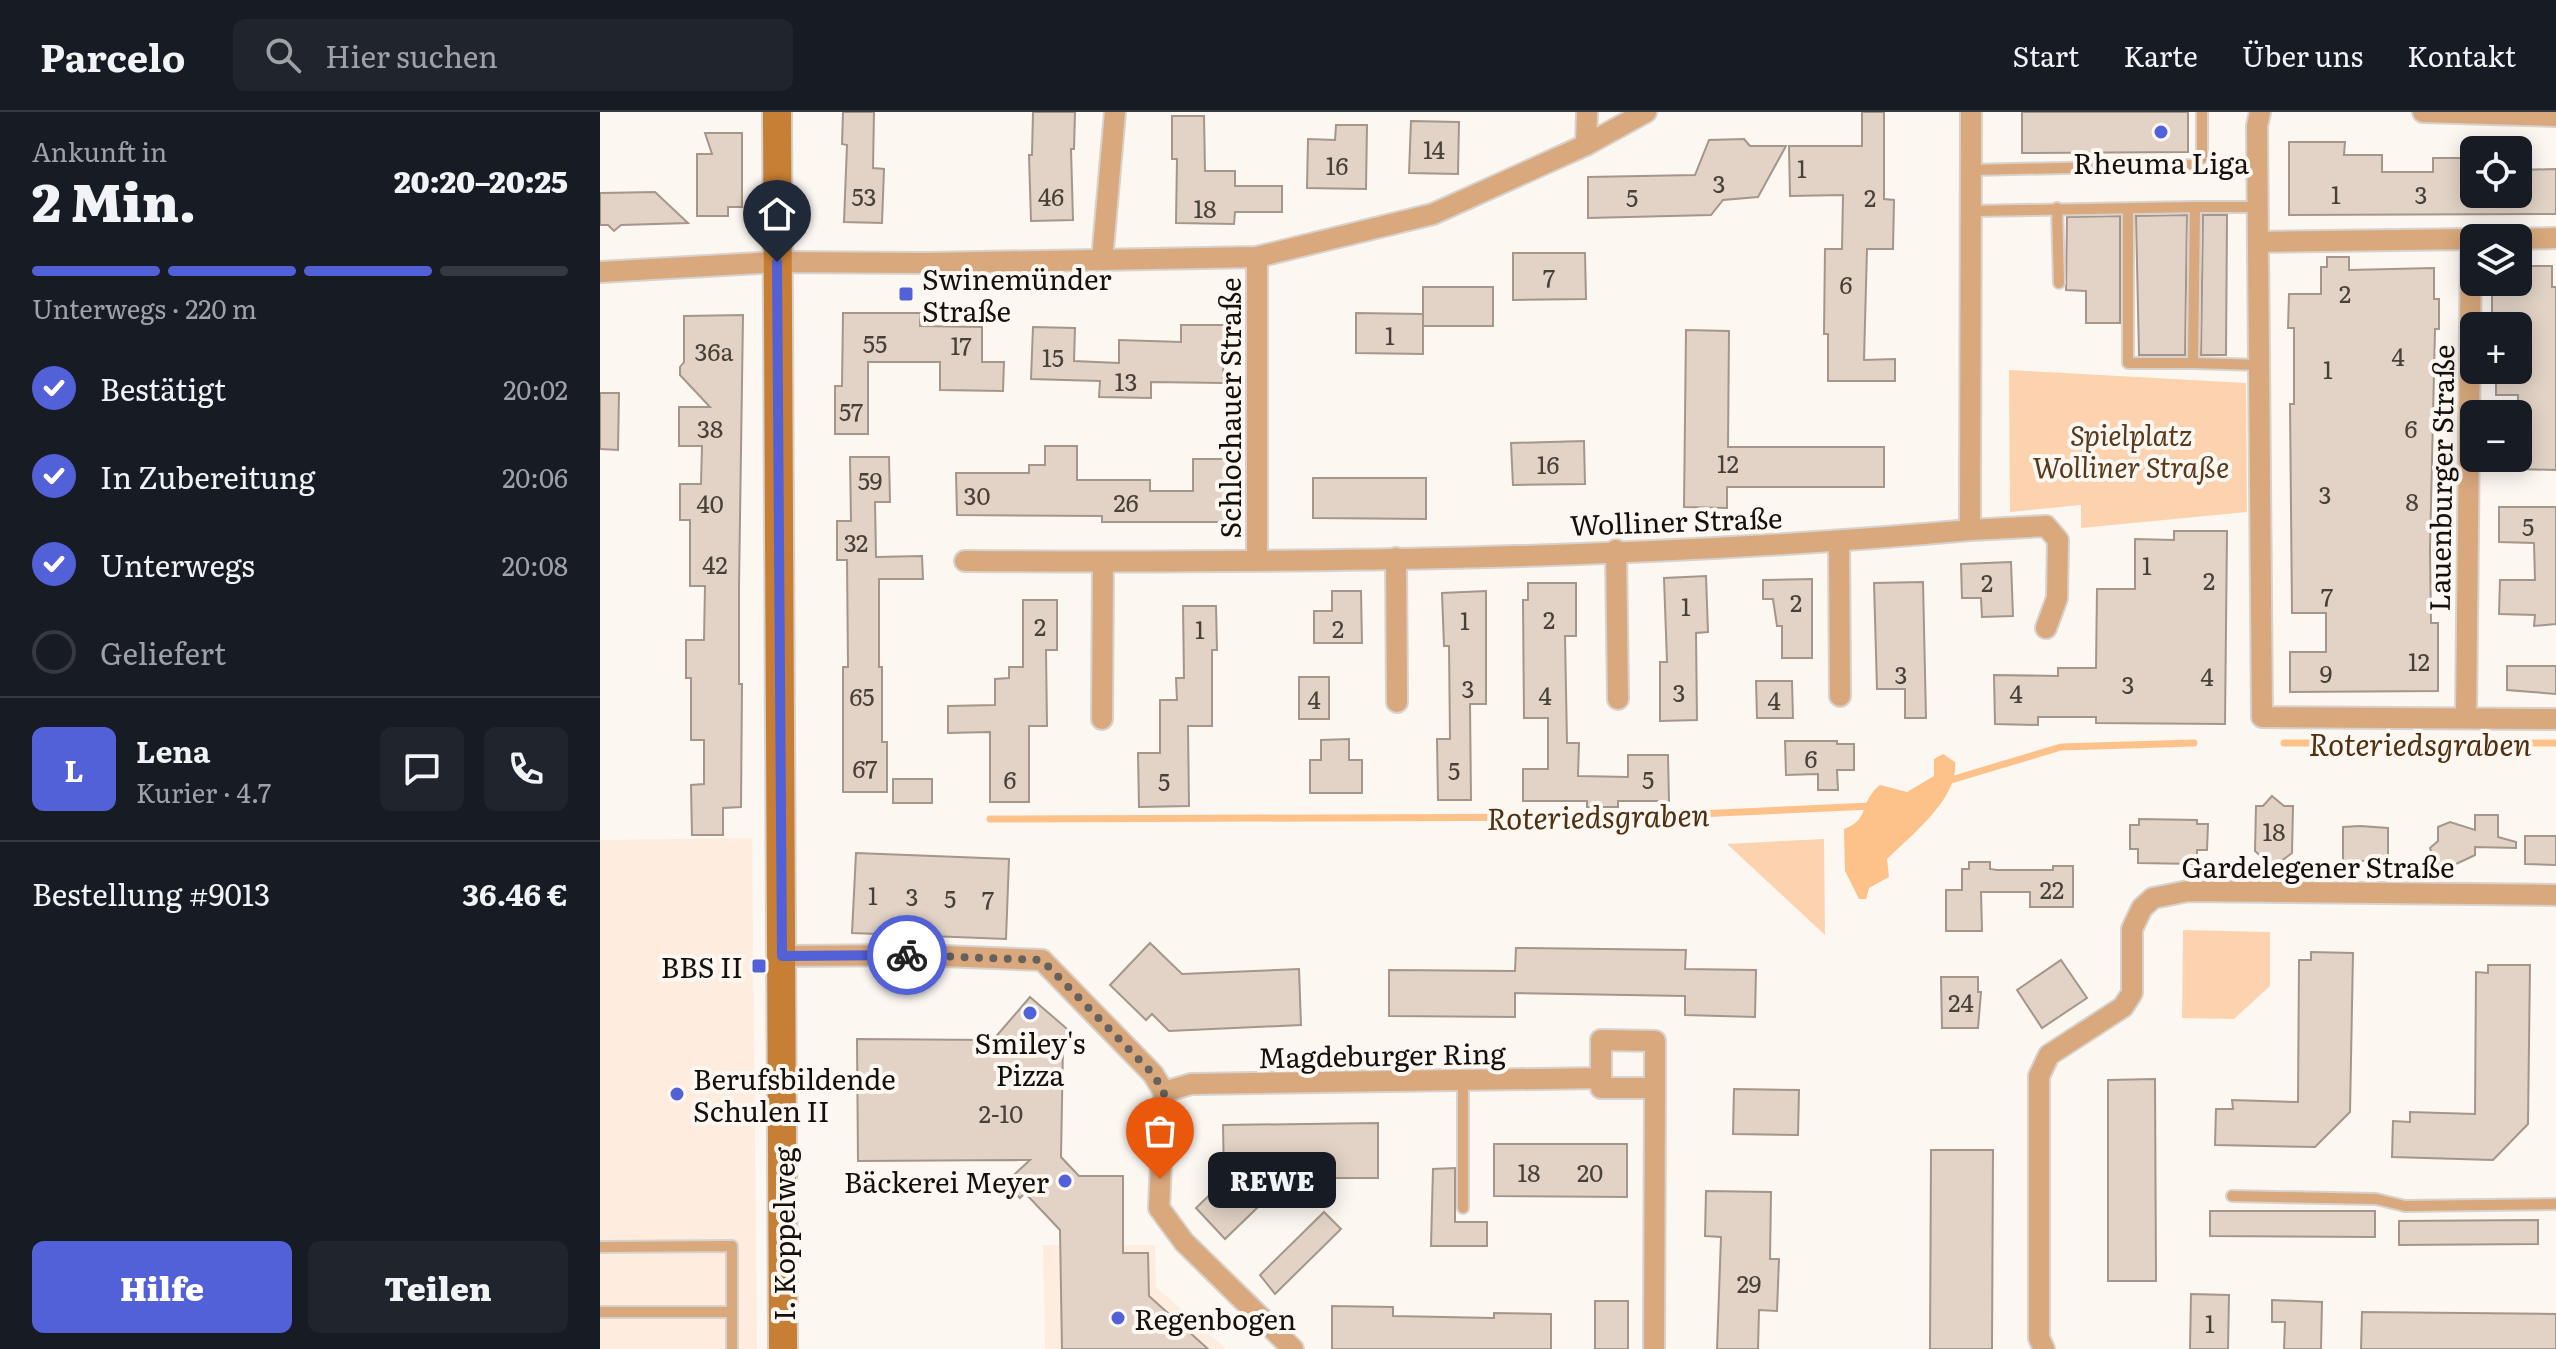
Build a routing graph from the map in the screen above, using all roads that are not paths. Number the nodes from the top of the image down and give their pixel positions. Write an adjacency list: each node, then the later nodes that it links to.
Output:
1 (777, 112): 23 (street, I. Koppelweg)
2 (1115, 112): 22 (street)
3 (1587, 112): 10 (street)
4 (1646, 112): 10 (street)
5 (1971, 112): 11 (street)
6 (2202, 112): 11 (lane)
7 (2260, 112): 13 (street)
8 (2423, 112): 9 (street)
9 (2556, 116)
10 (1586, 145): 21 (street)
11 (1972, 170): 16 (street)
12 (2195, 207): 13 (lane); 15 (lane); 27 (lane)
13 (2258, 207): 20 (street)
14 (2057, 208): 15 (lane); 16 (lane); 25 (lane)
15 (2128, 209): 27 (lane)
16 (1971, 211): 29 (street)
17 (2556, 238): 19 (street)
18 (2460, 239): 20 (street)
19 (2532, 239)
20 (2259, 242): 28 (street)
21 (1257, 257): 22 (street); 32 (street, Schlochauer Straße)
22 (1102, 260): 23 (street)
23 (777, 262): 24 (street); 44 (street, I. Koppelweg)
24 (600, 272)
25 (2059, 283)
26 (2471, 296): 40 (street, Lauenburger Straße)
27 (2193, 363): 28 (lane)
28 (2261, 365): 40 (street)
29 (1970, 530): 30 (street, Wolliner Straße); 36 (street, Wolliner Straße)
30 (1839, 542): 31 (street, Wolliner Straße); 37 (street)
31 (1616, 550): 33 (street, Wolliner Straße); 38 (street)
32 (1257, 558): 33 (street, Wolliner Straße); 35 (street, Wolliner Straße)
33 (1396, 558): 39 (street)
34 (965, 561): 35 (street, Wolliner Straße)
35 (1103, 562): 41 (street)
36 (2046, 628)
37 (1840, 696)
38 (1618, 699)
39 (1397, 702)
40 (2466, 718): 42 (street)
41 (1102, 719)
42 (2556, 719)
43 (2556, 895): 59 (street, Gardelegener Straße)
44 (782, 956): 48 (street); 56 (street, I. Koppelweg)
45 (1601, 1078): 46 (street, Magdeburger Ring); 47 (street, Magdeburger Ring); 47 (street)
46 (1463, 1082): 48 (street, Magdeburger Ring); 51 (lane)
47 (1655, 1088): 58 (street)
48 (1164, 1092): 57 (street)
49 (2232, 1196): 50 (lane)
50 (2556, 1204)
51 (1463, 1208)
52 (600, 1247): 54 (lane)
53 (600, 1312): 54 (lane)
54 (732, 1312): 55 (lane)
55 (732, 1349)
56 (783, 1349)
57 (1293, 1349)
58 (1654, 1349)
59 (2044, 1349)

